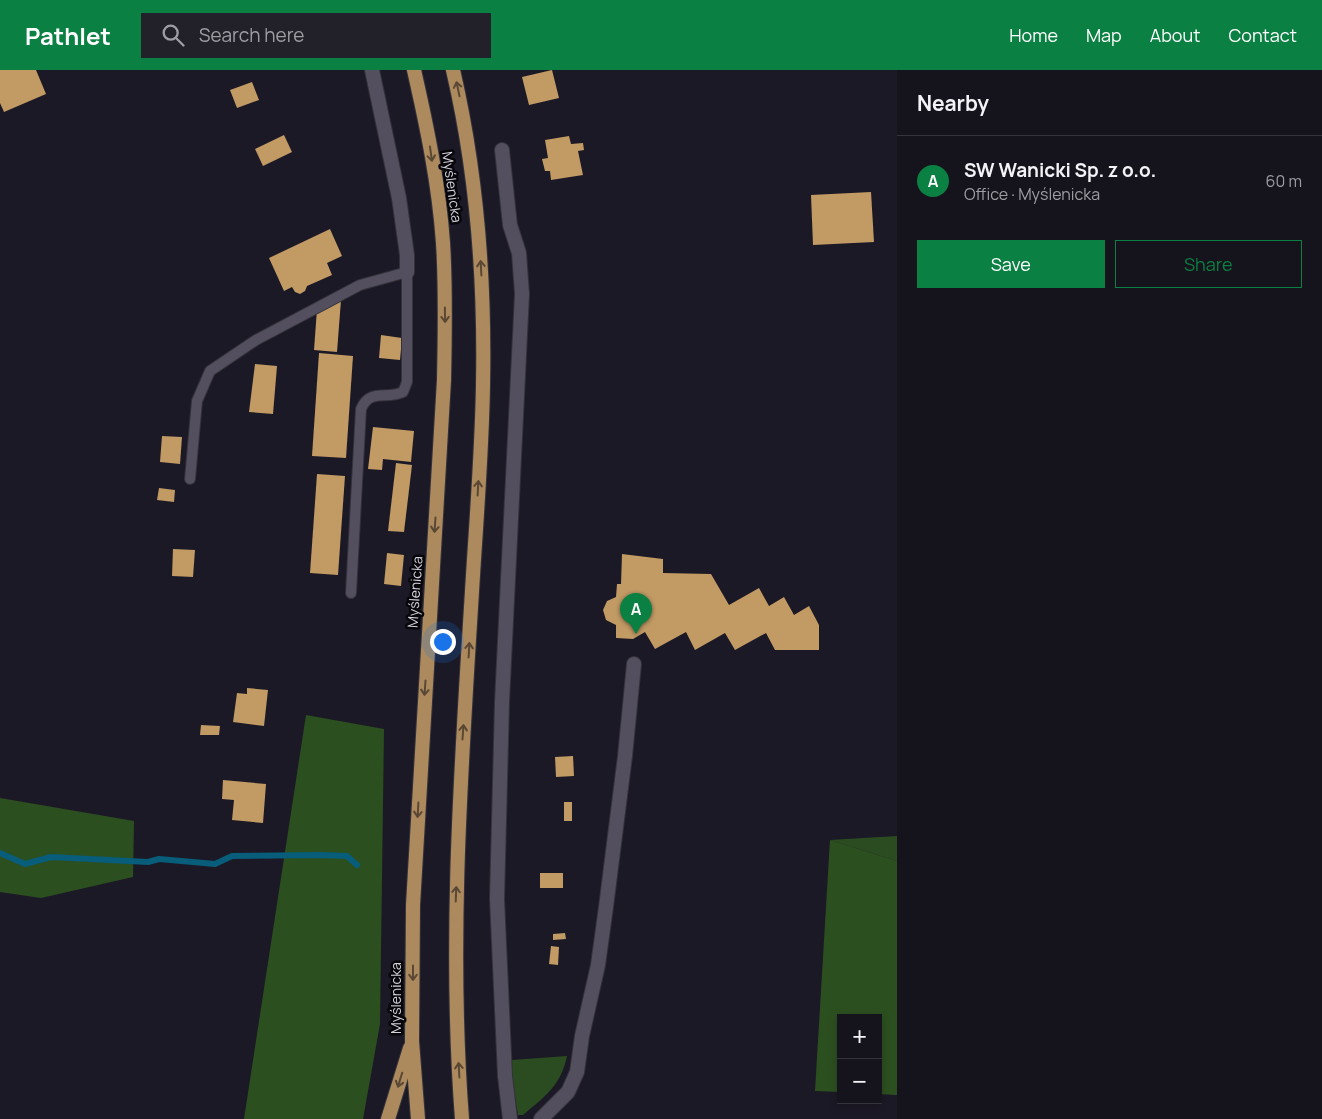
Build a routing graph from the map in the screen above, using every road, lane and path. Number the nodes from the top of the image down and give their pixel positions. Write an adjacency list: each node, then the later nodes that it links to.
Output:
1 (372, 70): 5 (street)
2 (414, 70): 9 (highway, Myślenicka, one-way to 9)
3 (453, 70): 12 (highway, Myślenicka, one-way to 3)
4 (502, 150): 13 (street)
5 (407, 272): 6 (lane); 7 (lane)
6 (190, 478)
7 (351, 593)
8 (634, 664): 14 (street)
9 (412, 1040): 10 (highway, one-way to 10); 11 (highway, Myślenicka)
10 (388, 1119)
11 (418, 1119)
12 (462, 1119)
13 (510, 1119)
14 (541, 1119)

